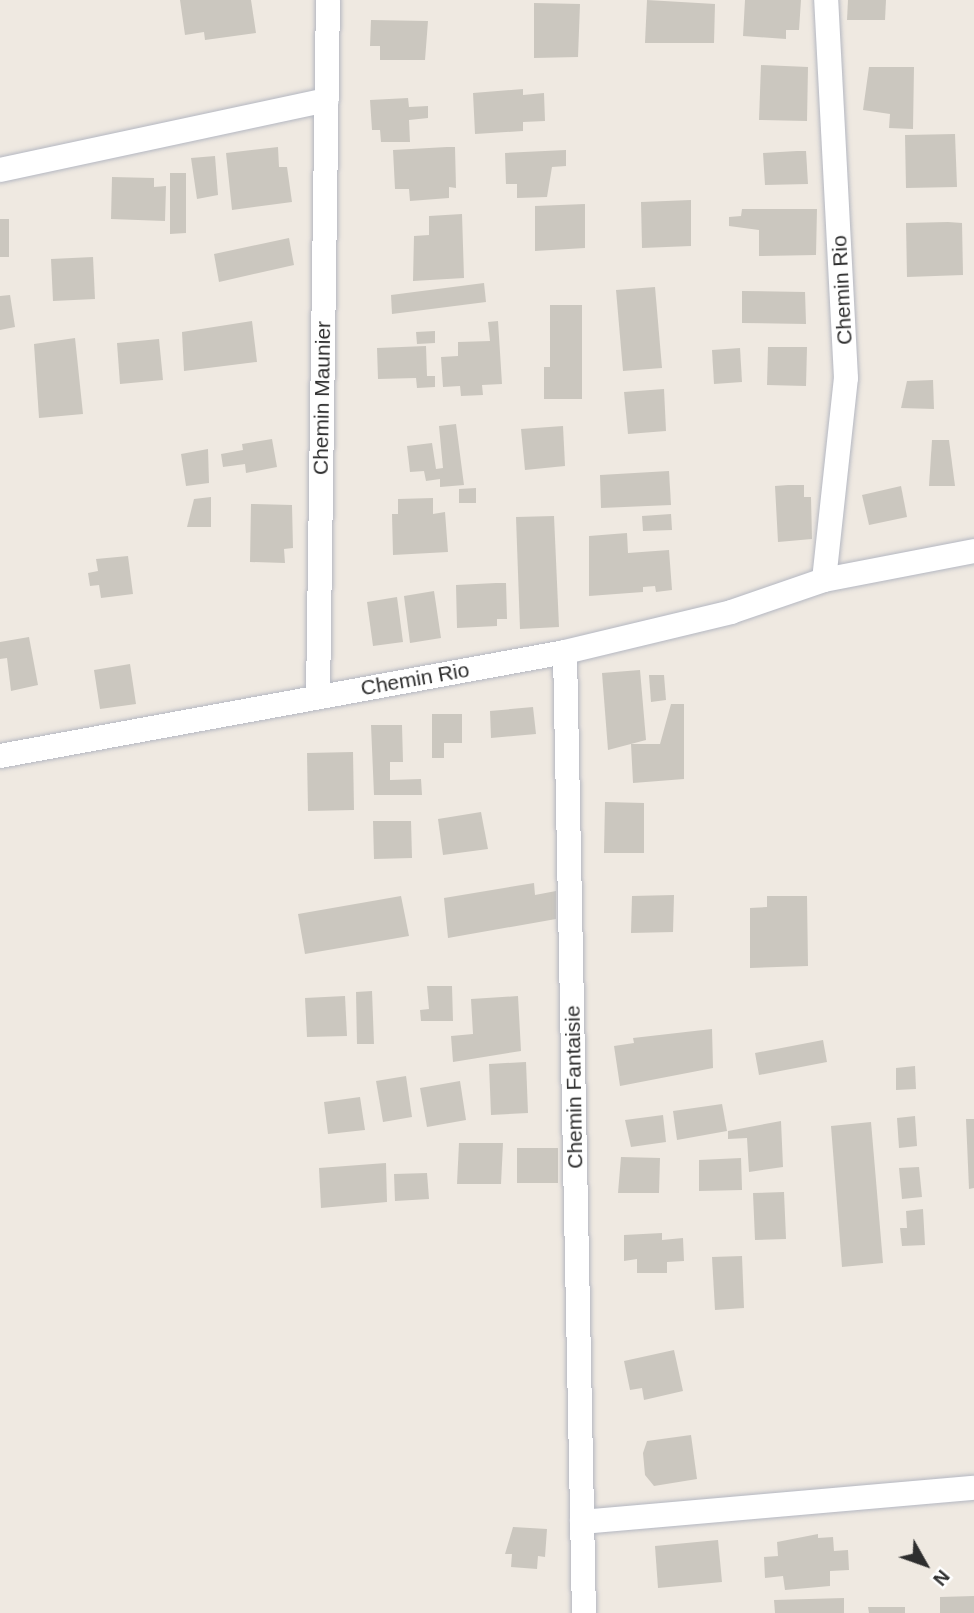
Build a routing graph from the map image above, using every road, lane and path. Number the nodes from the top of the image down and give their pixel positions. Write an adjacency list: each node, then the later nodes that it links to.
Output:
1 (328, 0): 3 (street, Chemin Maunier)
2 (826, 0): 6 (street, Chemin Rio)
3 (327, 100): 4 (street); 8 (street, Chemin Maunier)
4 (0, 170)
5 (974, 551): 6 (street, Chemin Rio)
6 (824, 580): 7 (street, Chemin Rio)
7 (565, 652): 8 (street, Chemin Rio); 11 (street, Chemin Fantaisie)
8 (318, 696): 9 (street, Chemin Rio)
9 (0, 756)
10 (974, 1488): 11 (street)
11 (582, 1522): 12 (street, Chemin Fantaisie)
12 (584, 1613)

